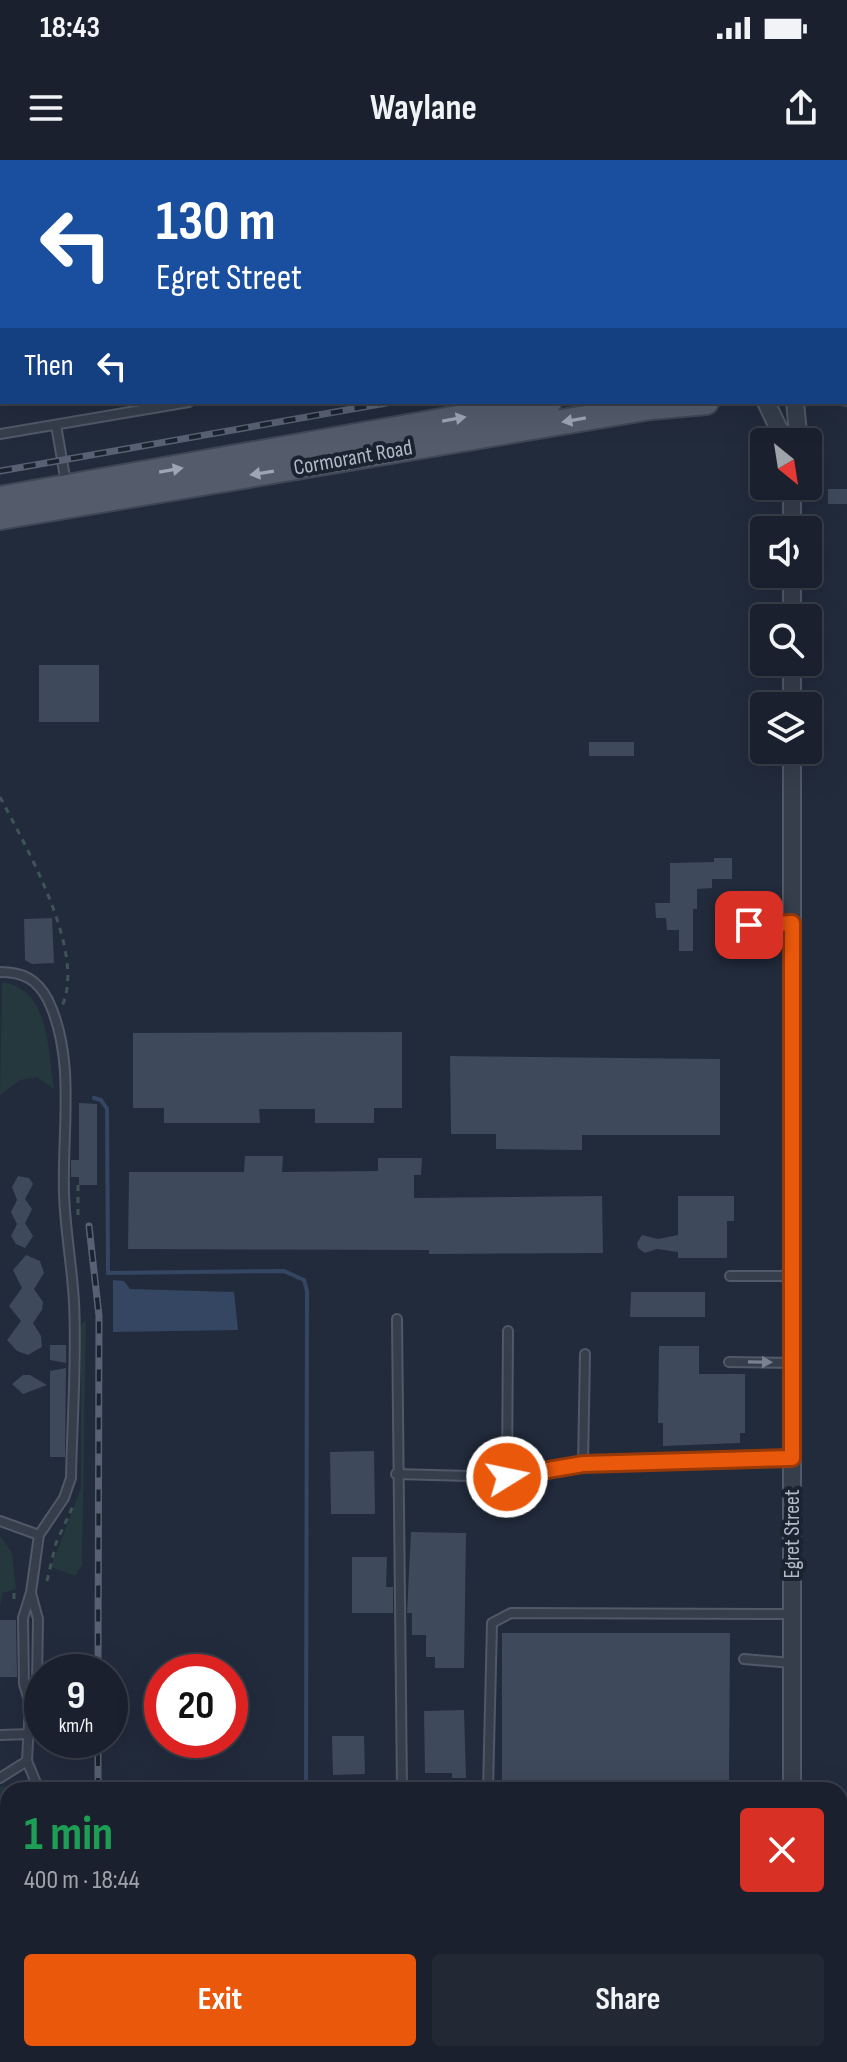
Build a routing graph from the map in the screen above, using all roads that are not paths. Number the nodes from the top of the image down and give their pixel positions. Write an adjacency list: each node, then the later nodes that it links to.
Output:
1 (177, 404): 6 (lane)
2 (538, 404): 10 (main road, Cormorant Road, one-way to 2)
3 (684, 404): 12 (main road, Cormorant Road, one-way to 12)
4 (767, 404): 7 (street)
5 (795, 404): 8 (street)
6 (56, 425): 9 (lane); 10 (lane)
7 (778, 428)
8 (798, 428)
9 (0, 434)
10 (66, 488): 11 (main road, Cormorant Road)
11 (0, 499)
12 (0, 517)
13 (792, 764): 14 (street, Egret Street)
14 (792, 923): 15 (lane); 18 (street, Egret Street)
15 (749, 925)
16 (0, 972): 29 (lane)
17 (730, 1276): 18 (lane)
18 (792, 1276): 23 (street, Egret Street)
19 (397, 1319): 26 (lane)
20 (508, 1331): 27 (lane)
21 (585, 1354): 25 (lane)
22 (729, 1362): 23 (lane, one-way to 23)
23 (792, 1363): 24 (street, Egret Street)
24 (792, 1458): 25 (lane); 31 (street, Egret Street)
25 (583, 1464): 27 (lane)
26 (396, 1474): 27 (lane); 42 (lane)
27 (507, 1477)
28 (0, 1521): 29 (lane)
29 (39, 1535): 30 (lane)
30 (31, 1592): 32 (lane); 35 (lane)
31 (792, 1614): 34 (street, Egret Street); 43 (lane)
32 (37, 1654)
33 (744, 1659): 34 (lane)
34 (792, 1663): 44 (street, Egret Street)
35 (24, 1684)
36 (24, 1734): 37 (lane)
37 (0, 1735)
38 (27, 1758): 39 (lane)
39 (27, 1761): 40 (lane); 41 (lane)
40 (0, 1778)
41 (36, 1782)
42 (402, 1782)
43 (488, 1782)
44 (792, 1782)

